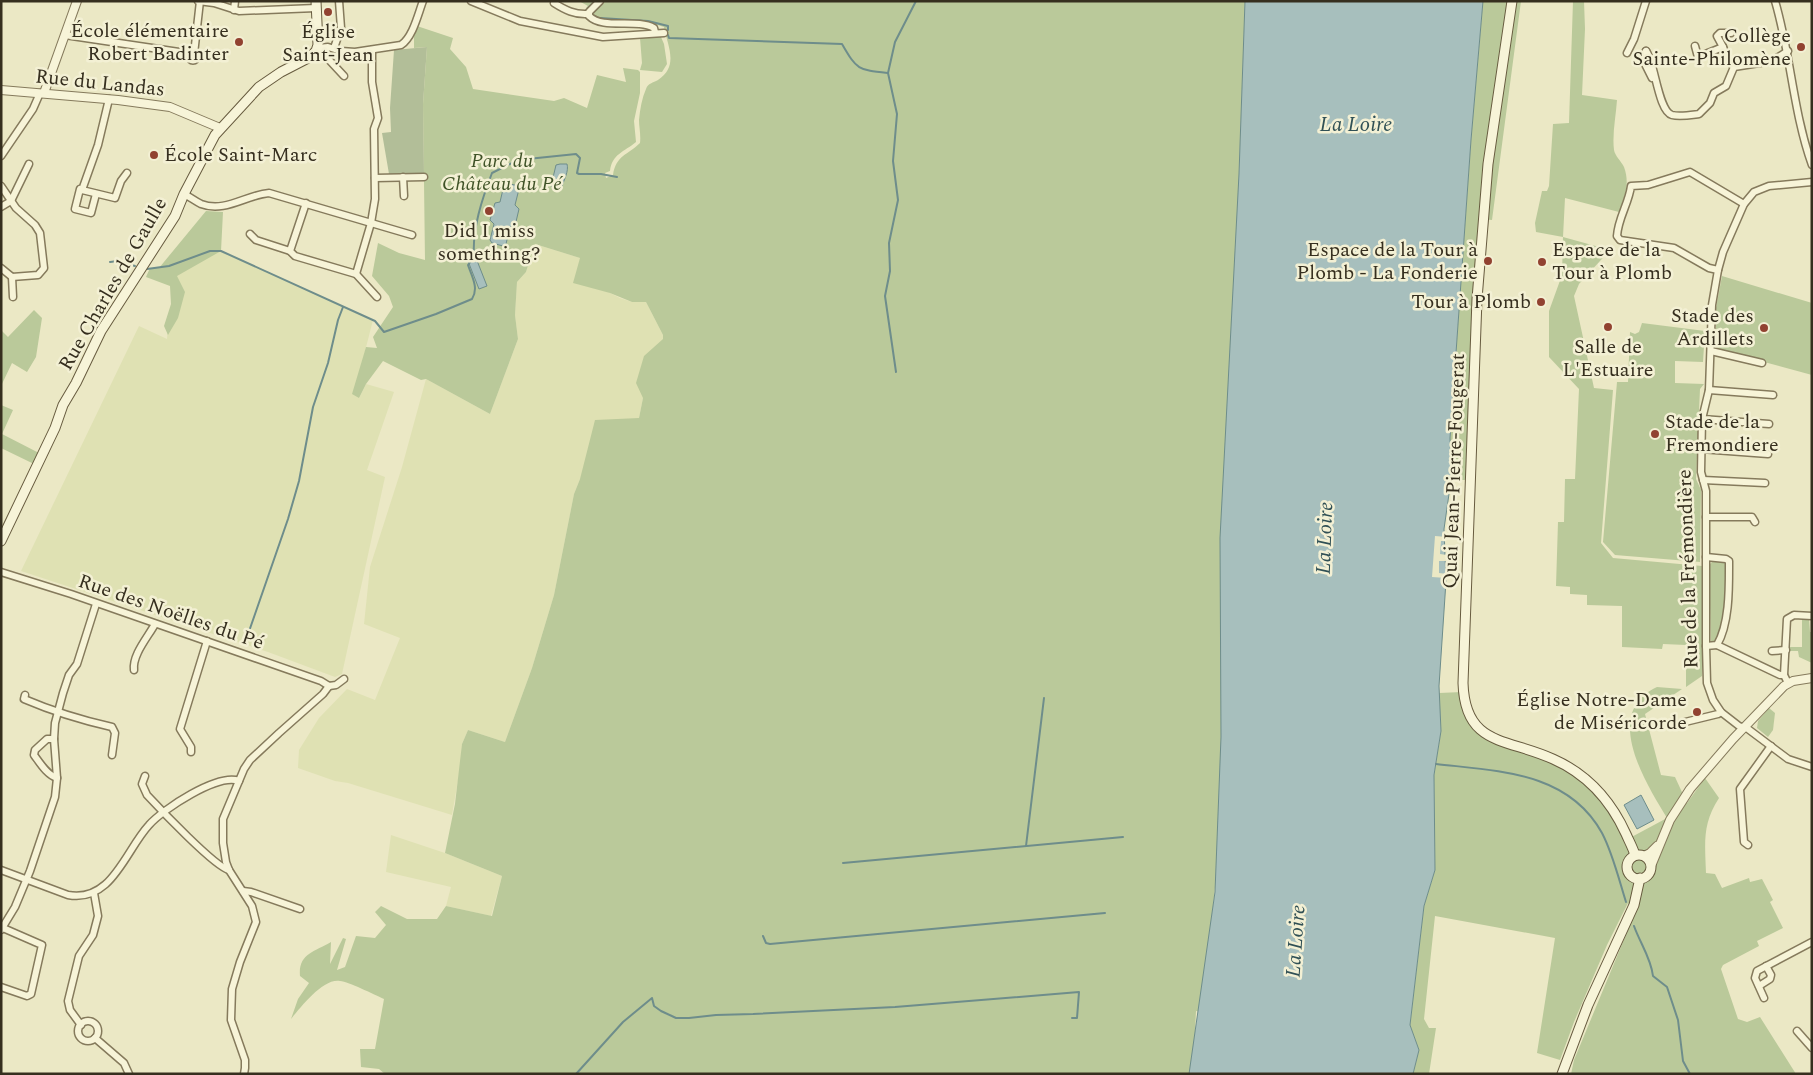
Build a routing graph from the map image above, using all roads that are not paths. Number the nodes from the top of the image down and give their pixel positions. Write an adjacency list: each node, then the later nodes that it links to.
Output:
1 (77, 1): 18 (street)
2 (235, 1): 13 (street)
3 (339, 1): 22 (street)
4 (423, 1): 23 (street)
5 (471, 1): 15 (street)
6 (600, 1): 14 (street)
7 (1512, 1): 105 (main road, Quai Jean-Pierre-Fougerat)
8 (1646, 1): 25 (street)
9 (1775, 1): 24 (street)
10 (203, 2): 13 (street); 18 (street)
11 (554, 3): 14 (street)
12 (316, 5): 13 (street); 21 (main road)
13 (234, 10)
14 (588, 14): 15 (street)
15 (655, 32): 16 (street)
16 (664, 33)
17 (1731, 33): 20 (street)
18 (65, 35): 29 (street)
19 (1695, 46): 20 (street)
20 (1723, 47): 26 (street)
21 (318, 48): 22 (street); 27 (street); 32 (main road, Rue Charles de Gaulle)
22 (334, 48): 23 (street)
23 (372, 50): 39 (street)
24 (1788, 51): 26 (street); 35 (street)
25 (1627, 53)
26 (1734, 67): 30 (street)
27 (344, 76)
28 (1, 90): 29 (street, Rue du Landas)
29 (42, 93): 31 (street, Rue du Landas); 33 (street)
30 (1660, 96): 30 (street)
31 (109, 99): 32 (street, Rue du Landas); 42 (street)
32 (220, 128): 44 (main road, Rue Charles de Gaulle)
33 (1, 156)
34 (29, 164): 46 (street)
35 (1812, 165)
36 (127, 173): 43 (street)
37 (404, 177): 38 (street); 39 (street); 45 (street)
38 (424, 177)
39 (375, 178): 50 (street)
40 (1812, 182): 48 (street, Rue de la Frémondière)
41 (1, 186): 46 (street)
42 (82, 190): 43 (street); 43 (street)
43 (96, 194)
44 (184, 194): 47 (street); 72 (main road, Rue Charles de Gaulle)
45 (404, 196)
46 (11, 201): 49 (street); 57 (street)
47 (306, 203): 50 (street); 53 (street)
48 (1744, 204): 55 (street, Rue de la Frémondière); 55 (street)
49 (1, 207)
50 (371, 223): 52 (street); 56 (street)
51 (250, 234): 53 (street)
52 (412, 235)
53 (290, 251): 56 (street)
54 (1, 268): 57 (street)
55 (1718, 270): 60 (street, Rue de la Frémondière)
56 (356, 274): 59 (street)
57 (12, 277): 58 (street)
58 (13, 297)
59 (377, 297)
60 (1711, 351): 61 (street); 62 (street, Rue de la Frémondière)
61 (1762, 363)
62 (1709, 390): 63 (street); 64 (street, Rue de la Frémondière)
63 (1772, 395)
64 (1702, 419): 65 (street); 66 (street, Rue de la Frémondière)
65 (1769, 424)
66 (1701, 449): 67 (street); 68 (street, Rue de la Frémondière)
67 (1768, 454)
68 (1703, 480): 69 (street); 70 (street, Rue de la Frémondière)
69 (1765, 483)
70 (1706, 517): 71 (street); 73 (street, Rue de la Frémondière)
71 (1755, 522)
72 (1, 541)
73 (1706, 557): 79 (street); 80 (street, Rue de la Frémondière)
74 (1, 572): 75 (street, Rue des Noëlles du Pé)
75 (96, 604): 77 (street, Rue des Noëlles du Pé); 90 (street)
76 (1812, 616): 81 (street)
77 (155, 624): 78 (street, Rue des Noëlles du Pé); 83 (street)
78 (207, 641): 88 (street, Rue des Noëlles du Pé); 96 (street)
79 (1717, 645): 80 (street); 84 (street)
80 (1706, 646): 91 (street, Rue de la Frémondière)
81 (1786, 650): 82 (street); 84 (street)
82 (1772, 651)
83 (134, 670)
84 (1784, 675): 87 (street)
85 (1812, 678): 87 (street)
86 (344, 679): 88 (street)
87 (1788, 684): 93 (street)
88 (329, 686): 101 (street)
89 (26, 694): 90 (street)
90 (58, 712): 94 (street); 97 (street)
91 (1721, 712): 92 (street); 93 (street, Rue de la Frémondière)
92 (1681, 724)
93 (1744, 728): 95 (street, Rue de la Frémondière); 103 (street)
94 (54, 739): 100 (street); 100 (street)
95 (1771, 746): 98 (street, Rue de la Frémondière); 104 (street)
96 (190, 752)
97 (112, 755)
98 (1812, 767)
99 (145, 776): 102 (street)
100 (57, 778): 110 (street)
101 (239, 781): 102 (street); 108 (street)
102 (164, 812): 108 (street); 112 (street)
103 (1660, 842): 105 (street); 106 (street)
104 (1748, 845)
105 (1639, 856): 106 (main road); 109 (main road)
106 (1651, 866): 109 (main road)
107 (1, 870): 110 (street)
108 (229, 870): 111 (street)
109 (1636, 877): 126 (main road)
110 (25, 880): 112 (street); 114 (street)
111 (243, 891): 113 (street); 125 (street)
112 (94, 893): 120 (street)
113 (300, 909)
114 (2, 929): 118 (street)
115 (1812, 942): 116 (street)
116 (1766, 966): 117 (street); 117 (street)
117 (1759, 986): 119 (street)
118 (1, 987)
119 (1764, 998)
120 (81, 1025): 122 (street); 122 (street)
121 (1797, 1030): 123 (street)
122 (95, 1038): 124 (street)
123 (1812, 1048)
124 (129, 1074)
125 (244, 1074)
126 (1562, 1074)

